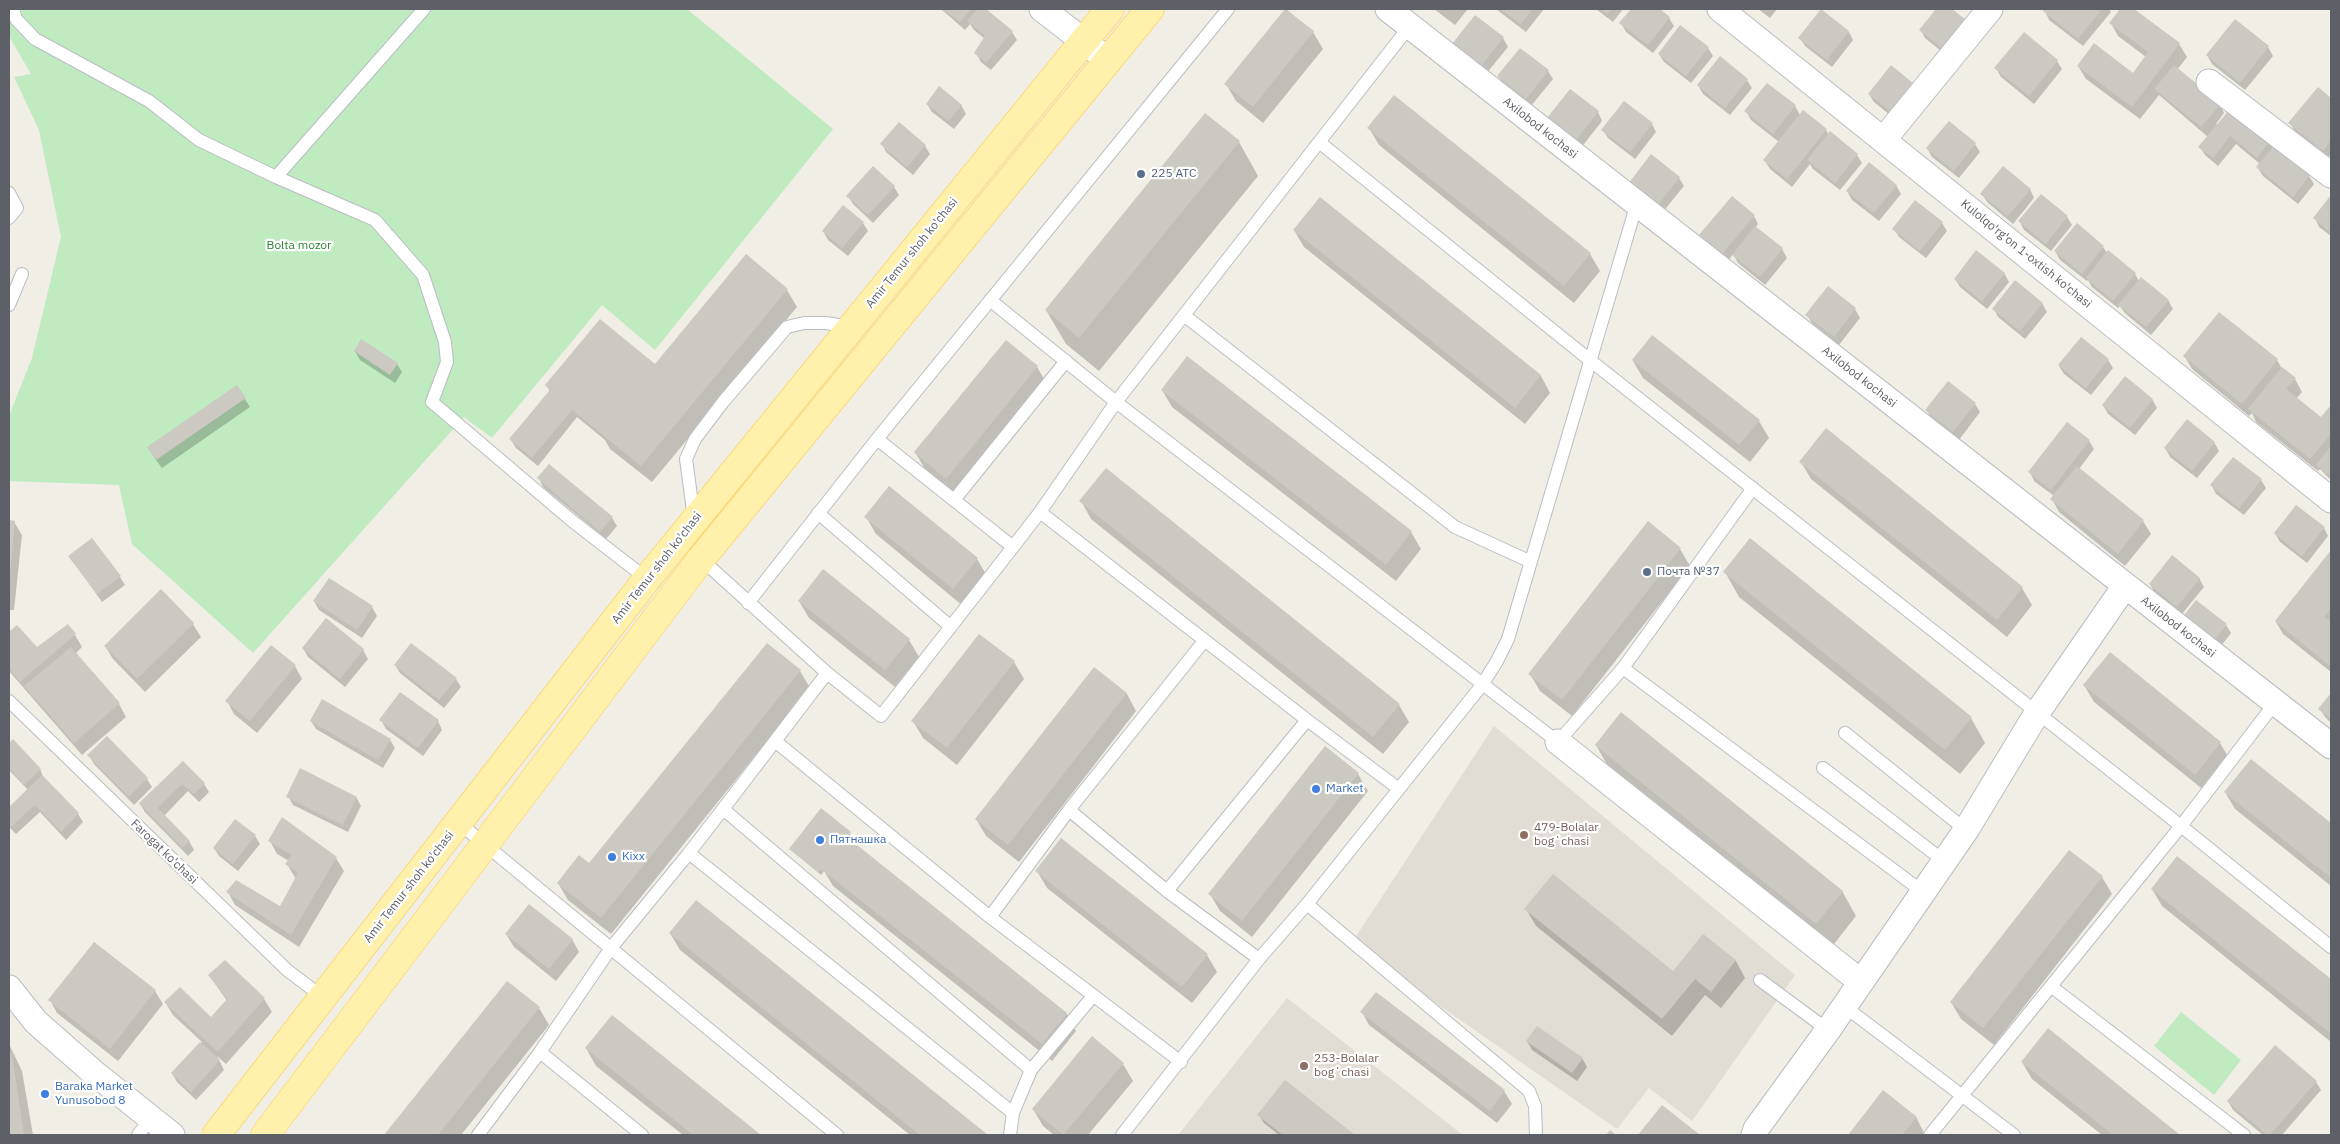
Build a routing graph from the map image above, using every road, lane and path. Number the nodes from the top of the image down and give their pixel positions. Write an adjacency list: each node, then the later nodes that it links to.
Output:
1 (13, 9): 17 (lane)
2 (424, 9): 17 (lane)
3 (1042, 9): 11 (street)
4 (1110, 9): 11 (main road, Amir Temur shoh ko'chasi)
5 (1150, 9): 12 (main road)
6 (1228, 9): 22 (lane)
7 (1388, 9): 10 (street, Axilobod kochasi)
8 (1720, 9): 14 (street, Kulolqo'rg'on 1-oxtish ko'chasi)
9 (1990, 9): 14 (street)
10 (1409, 27): 15 (lane); 19 (street, Axilobod kochasi)
11 (1084, 41): 12 (street); 25 (main road, Amir Temur shoh ko'chasi)
12 (1108, 60): 37 (main road)
13 (2209, 82): 16 (street)
14 (1884, 139): 32 (street, Kulolqo'rg'on 1-oxtish ko'chasi)
15 (1319, 142): 24 (lane); 27 (lane)
16 (2331, 175)
17 (276, 177): 39 (lane)
18 (9, 193): 20 (lane)
19 (1637, 203): 27 (lane); 40 (street, Axilobod kochasi)
20 (9, 218)
21 (22, 274): 23 (lane)
22 (990, 300): 26 (lane); 29 (lane)
23 (9, 305)
24 (1185, 316): 28 (lane); 38 (lane)
25 (851, 328): 35 (main road, Amir Temur shoh ko'chasi); 35 (lane)
26 (1066, 361): 28 (lane); 31 (lane)
27 (1591, 361): 30 (lane); 38 (lane)
28 (1116, 402): 33 (lane); 46 (lane)
29 (877, 439): 31 (lane); 34 (lane)
30 (1754, 488): 44 (lane); 49 (lane)
31 (954, 500): 36 (lane)
32 (2331, 500)
33 (1040, 512): 36 (lane); 43 (lane)
34 (818, 513): 41 (lane); 42 (lane)
35 (695, 520): 39 (main road, Amir Temur shoh ko'chasi)
36 (1014, 547): 42 (lane)
37 (701, 559): 41 (lane); 62 (main road)
38 (1530, 561): 46 (lane)
39 (647, 579): 59 (main road, Amir Temur shoh ko'chasi)
40 (2125, 586): 48 (street, Axilobod kochasi); 49 (street)
41 (748, 602): 45 (lane)
42 (951, 627): 45 (lane)
43 (1204, 641): 50 (lane); 58 (lane)
44 (1623, 668): 53 (lane); 66 (lane)
45 (827, 673): 52 (lane)
46 (1482, 685): 53 (lane); 56 (lane)
47 (9, 701): 77 (lane, Farogat ko'chasi)
48 (2275, 703): 54 (street, Axilobod kochasi); 60 (lane)
49 (2037, 713): 60 (lane); 61 (street)
50 (1307, 720): 56 (lane); 65 (lane)
51 (1845, 733): 61 (lane)
52 (775, 742): 57 (lane); 68 (lane)
53 (1558, 742): 73 (street)
54 (2331, 746)
55 (1823, 768): 64 (lane)
56 (1399, 789): 67 (lane)
57 (723, 810): 63 (lane); 82 (lane)
58 (1069, 810): 65 (lane); 68 (lane)
59 (459, 823): 62 (lane); 77 (main road, Amir Temur shoh ko'chasi)
60 (2182, 826): 69 (lane); 74 (lane)
61 (1966, 830): 64 (street)
62 (485, 844): 70 (lane); 88 (main road)
63 (689, 853): 70 (lane); 84 (lane)
64 (1944, 861): 66 (street)
65 (1168, 891): 71 (lane)
66 (1923, 892): 73 (street)
67 (1308, 904): 71 (lane); 94 (lane)
68 (990, 917): 76 (lane)
69 (2331, 947)
70 (611, 948): 80 (lane); 91 (lane)
71 (1259, 959): 81 (lane)
72 (1760, 980): 79 (lane)
73 (1861, 982): 78 (street)
74 (2052, 987): 83 (lane); 98 (lane)
75 (9, 988): 85 (street)
76 (1093, 996): 81 (lane); 82 (lane)
77 (324, 998): 87 (main road, Amir Temur shoh ko'chasi)
78 (1844, 1006): 79 (street); 83 (lane)
79 (1828, 1030): 95 (street)
80 (540, 1052): 89 (lane); 90 (lane)
81 (1181, 1062): 93 (lane)
82 (1031, 1070): 84 (lane)
83 (1963, 1094): 96 (lane); 97 (lane)
84 (1013, 1113): 92 (lane)
85 (144, 1127): 86 (street)
86 (172, 1135)
87 (216, 1135)
88 (265, 1135)
89 (478, 1135)
90 (642, 1135)
91 (837, 1135)
92 (1010, 1135)
93 (1122, 1135)
94 (1536, 1135)
95 (1754, 1135)
96 (1930, 1135)
97 (2014, 1135)
98 (2244, 1135)

